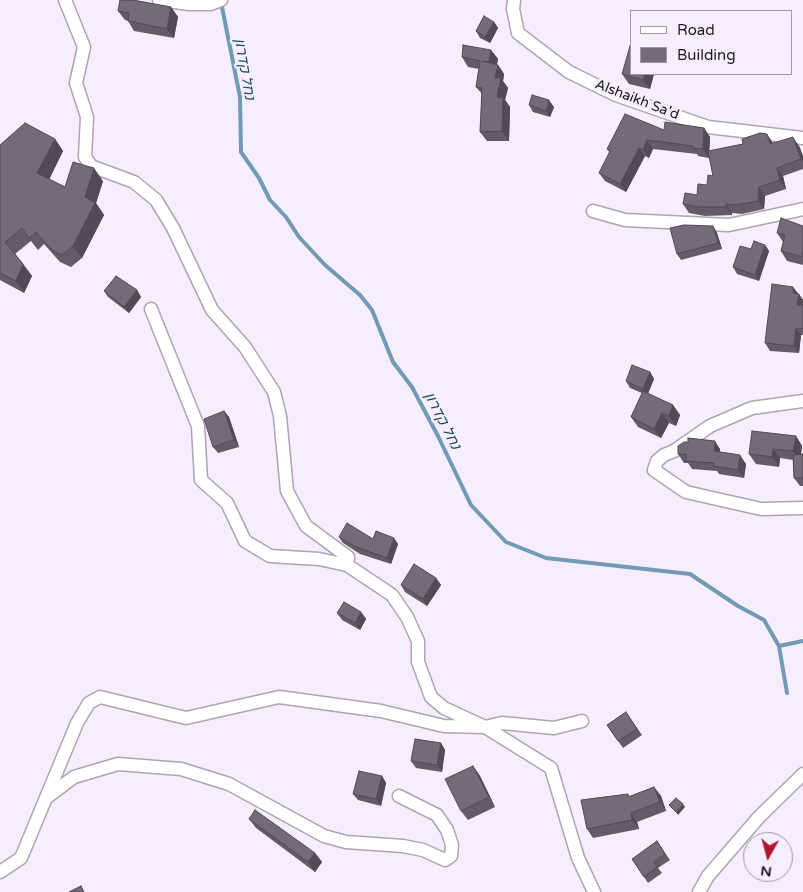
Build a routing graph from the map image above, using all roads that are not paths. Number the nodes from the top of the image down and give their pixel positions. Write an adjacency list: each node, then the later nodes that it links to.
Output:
1 (65, 0): 11 (street)
2 (159, 0): 4 (street)
3 (514, 0): 5 (street, Alshaikh Sa'd)
4 (216, 2)
5 (803, 138)
6 (803, 209): 7 (street)
7 (593, 211)
8 (151, 309): 11 (street)
9 (803, 401): 10 (street)
10 (803, 508)
11 (347, 565): 13 (street)
12 (582, 721): 13 (street)
13 (485, 728): 17 (street); 20 (street)
14 (803, 774): 18 (street)
15 (803, 786): 18 (street)
16 (399, 796): 17 (street)
17 (44, 800): 19 (street)
18 (759, 818): 21 (street)
19 (0, 872)
20 (594, 892)
21 (700, 892)

